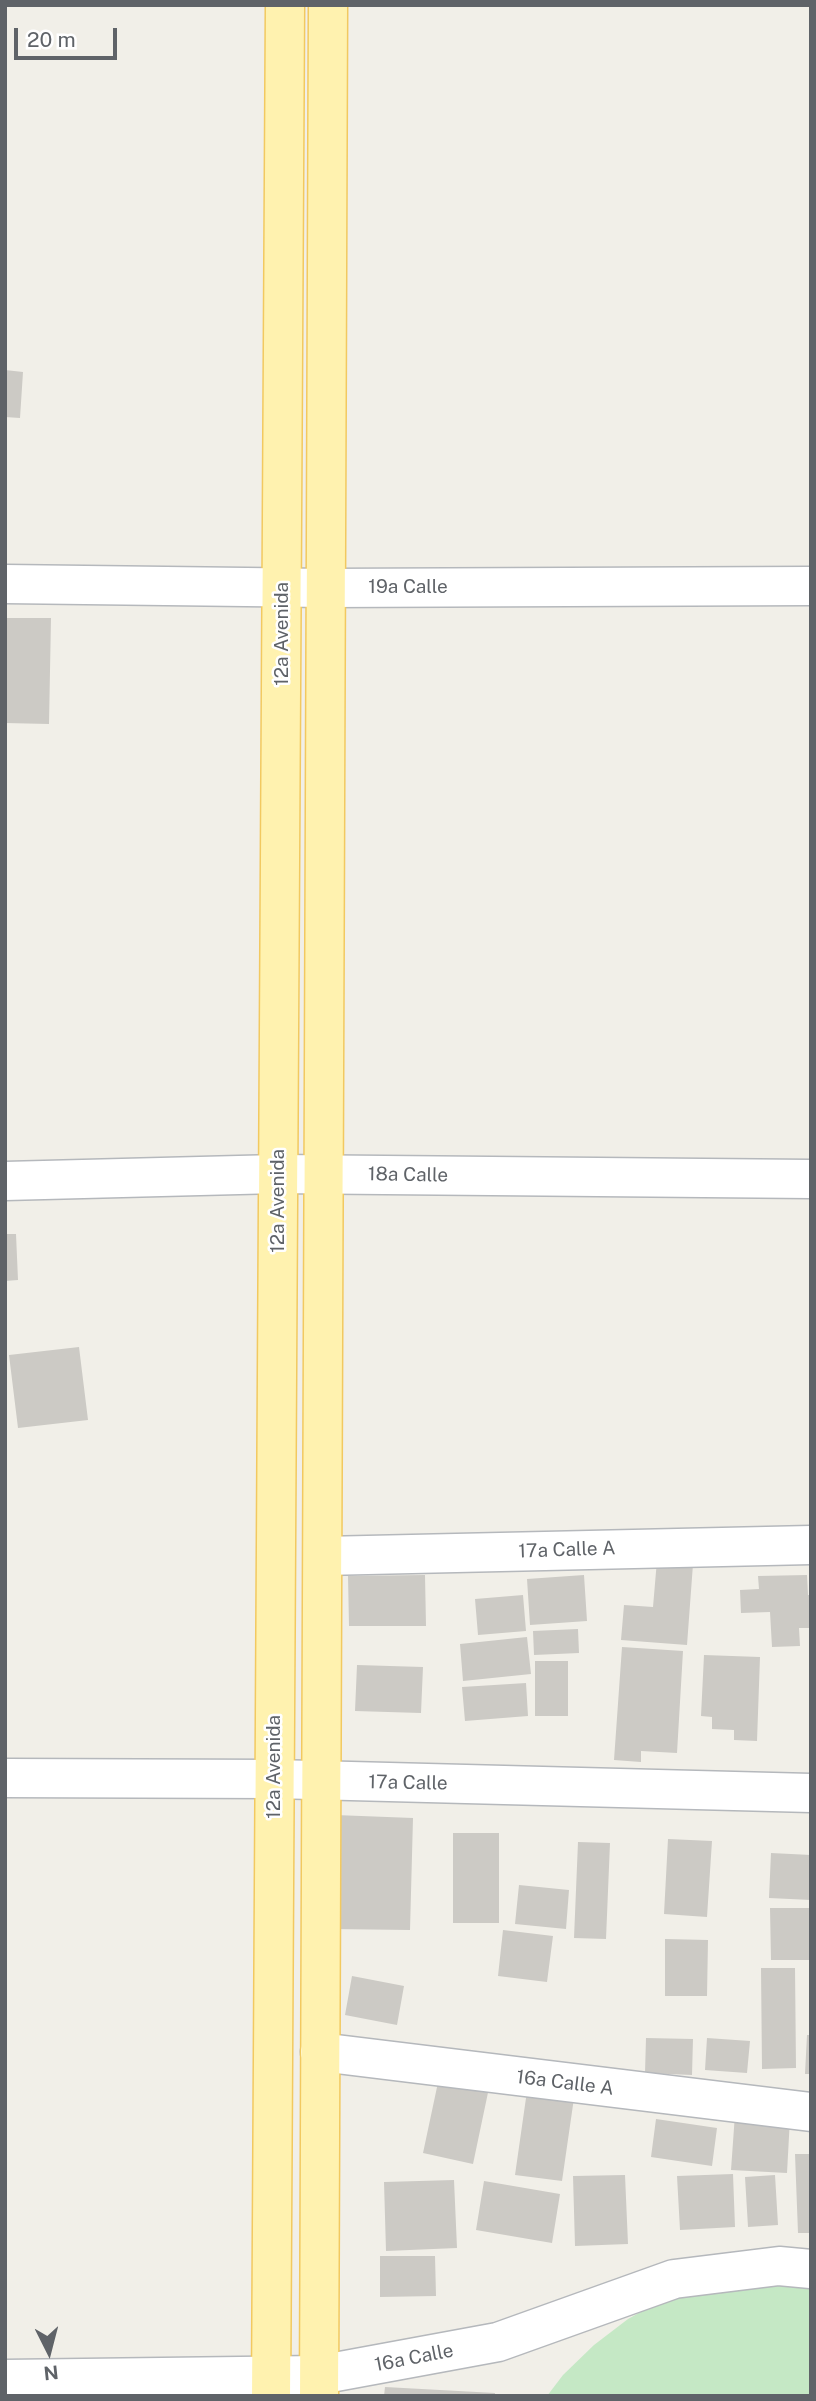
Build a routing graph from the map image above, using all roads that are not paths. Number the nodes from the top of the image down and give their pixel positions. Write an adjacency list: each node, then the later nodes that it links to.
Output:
1 (285, 5): 5 (main road, 12a Avenida)
2 (328, 5): 6 (main road)
3 (5, 584): 5 (street, 19a Calle)
4 (811, 586): 6 (street, 19a Calle)
5 (282, 587): 6 (street, 19a Calle); 7 (main road, 12a Avenida)
6 (327, 587): 8 (main road)
7 (278, 1174): 8 (street, 18a Calle); 10 (street, 18a Calle); 14 (main road, 12a Avenida)
8 (324, 1175): 9 (street, 18a Calle); 12 (main road)
9 (811, 1179)
10 (5, 1181)
11 (811, 1545): 12 (street, 17a Calle A)
12 (323, 1556): 15 (main road)
13 (5, 1778): 14 (street, 17a Calle)
14 (274, 1779): 15 (street, 17a Calle); 23 (main road, 12a Avenida)
15 (323, 1781): 16 (street, 17a Calle); 17 (main road)
16 (811, 1793)
17 (320, 2065): 18 (street); 19 (street, 16a Calle A); 22 (main road)
18 (425, 2090)
19 (811, 2112)
20 (811, 2269): 22 (street, 16a Calle)
21 (5, 2379): 23 (street, 16a Calle)
22 (319, 2385): 23 (street, 16a Calle)
23 (271, 2386)

